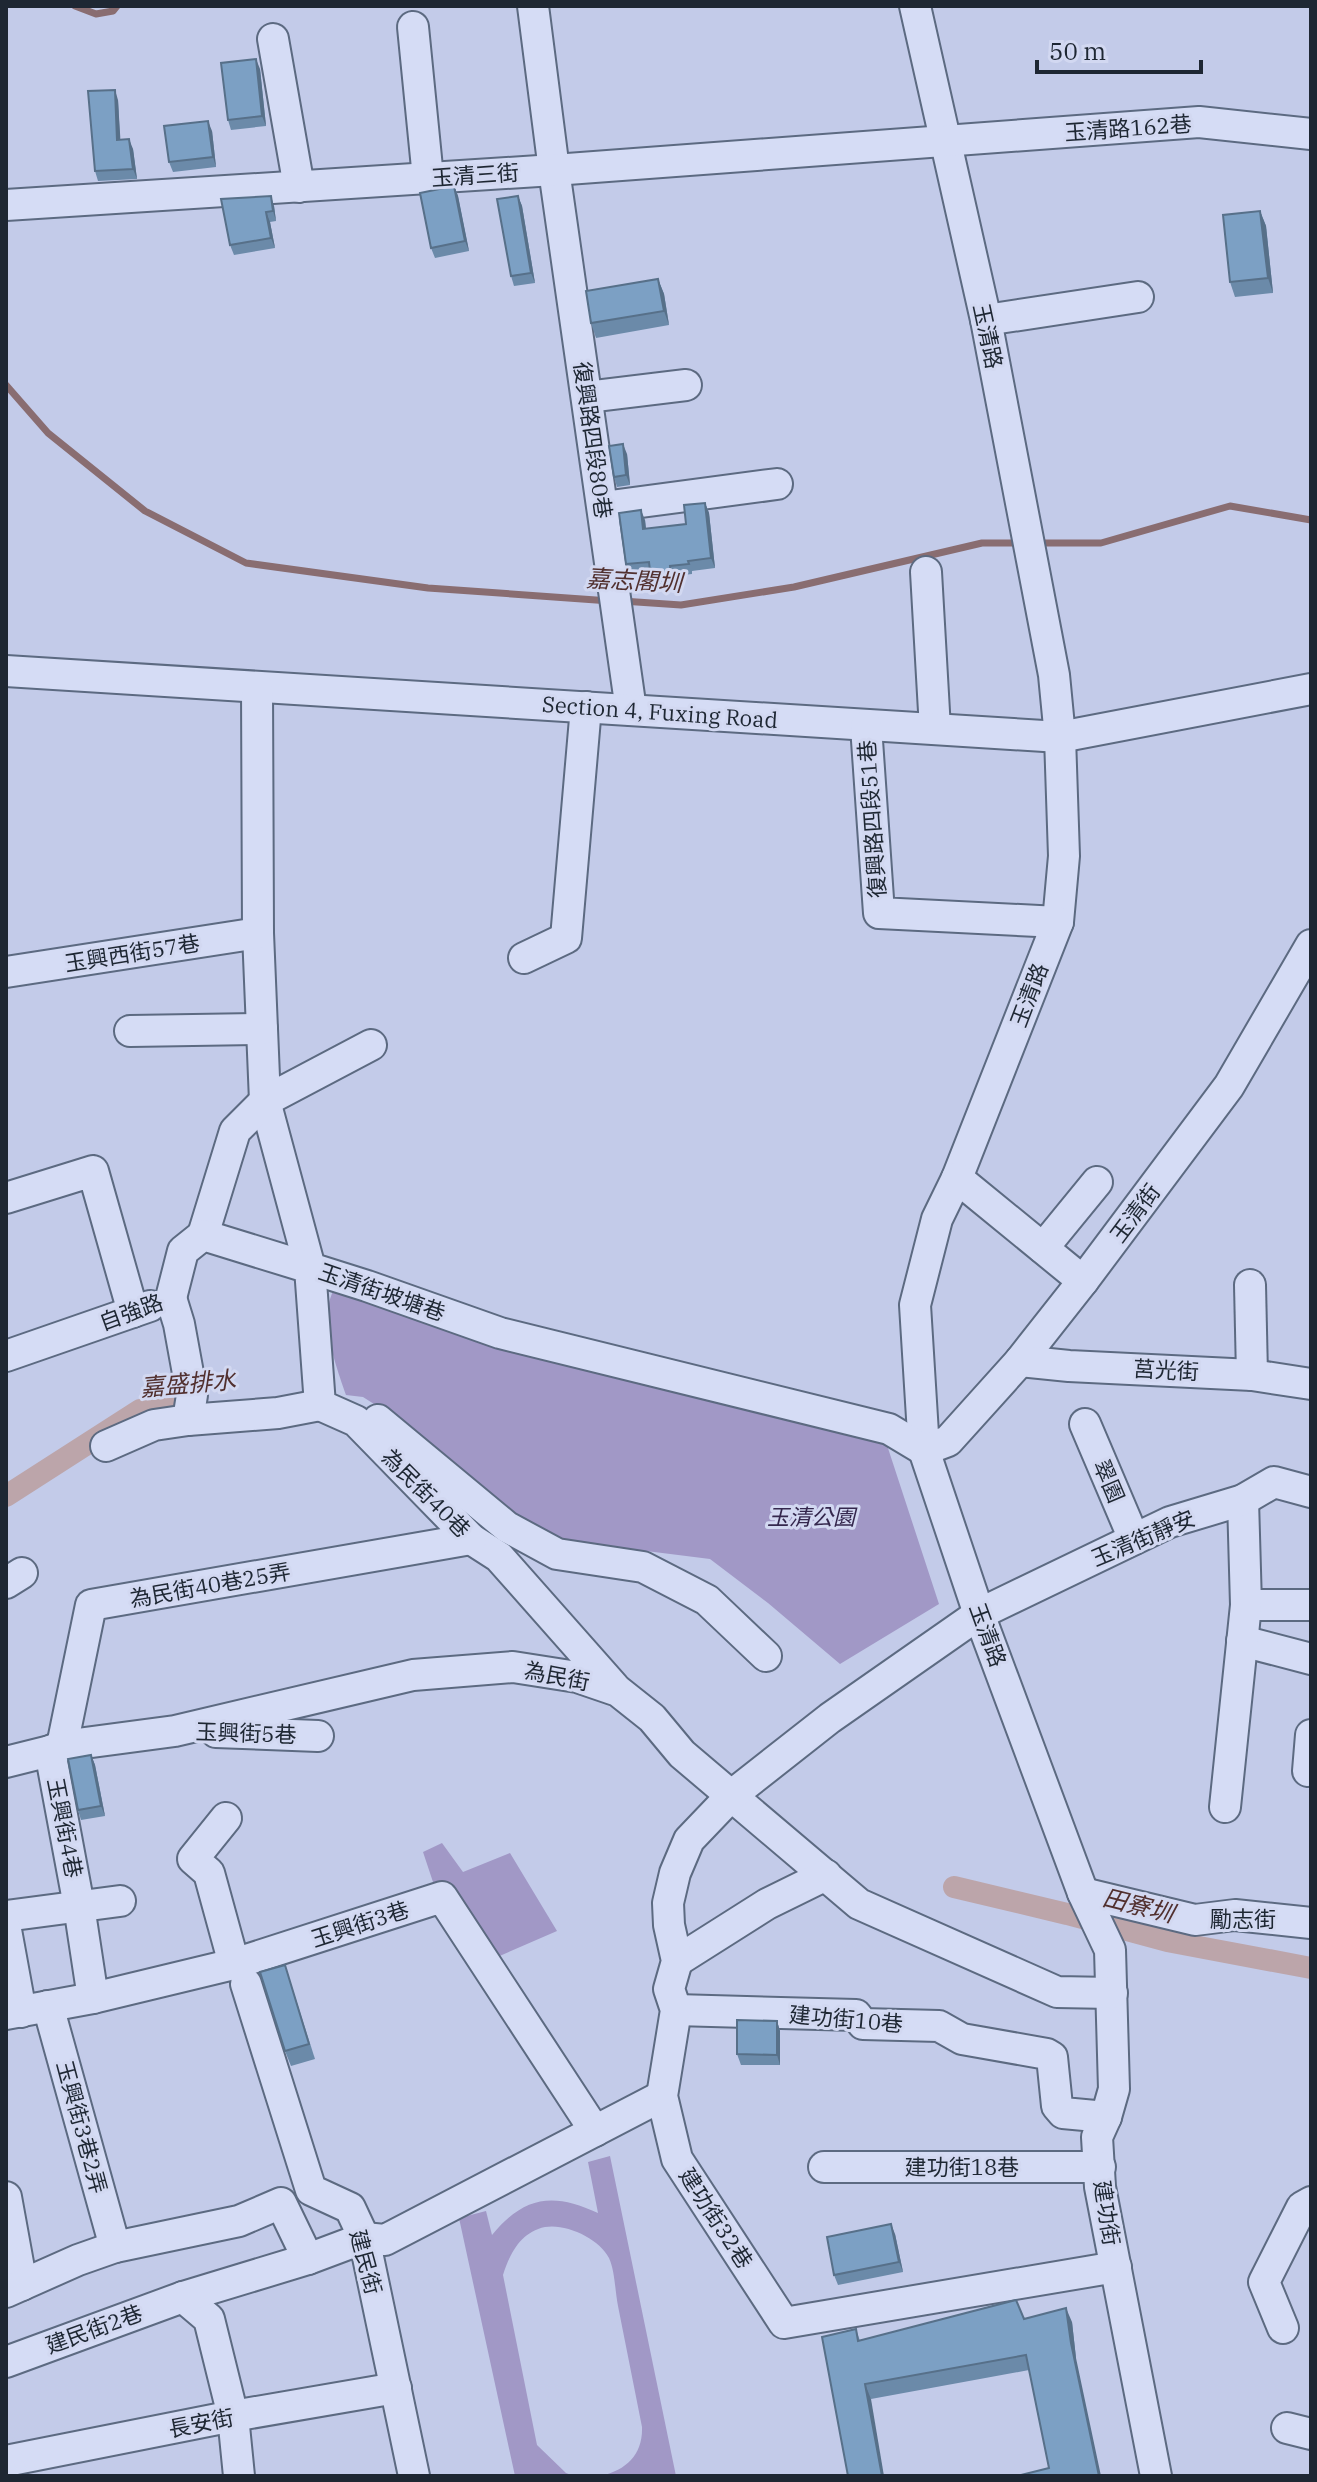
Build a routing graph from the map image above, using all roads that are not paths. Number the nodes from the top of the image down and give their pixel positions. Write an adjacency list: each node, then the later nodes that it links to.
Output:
1 (533, 6): 7 (street, 復興路四段80巷)
2 (915, 6): 6 (street, 玉清路)
3 (413, 27): 8 (street)
4 (273, 39): 9 (street)
5 (1311, 134): 6 (street, 玉清路162巷)
6 (944, 142): 7 (street, 玉清三街); 12 (street, 玉清路)
7 (554, 170): 8 (street, 玉清三街); 14 (street, 復興路四段80巷)
8 (428, 178): 9 (street, 玉清三街)
9 (299, 187): 10 (street, 玉清三街)
10 (6, 205)
11 (1138, 297): 12 (street)
12 (986, 320): 25 (street, 玉清路)
13 (686, 385): 14 (street)
14 (587, 397): 16 (street, 復興路四段80巷)
15 (777, 484): 16 (street)
16 (603, 507): 22 (street, 復興路四段80巷)
17 (926, 572): 24 (street)
18 (6, 671): 19 (street, Section 4, Fuxing Road)
19 (257, 687): 21 (street, Section 4, Fuxing Road); 27 (street, 玉清街坡塘巷)
20 (1311, 689): 25 (street, Section 4, Fuxing Road)
21 (586, 707): 22 (street, Section 4, Fuxing Road); 29 (street)
22 (631, 710): 23 (street, Section 4, Fuxing Road)
23 (866, 726): 24 (street, Section 4, Fuxing Road); 26 (street, 復興路四段51巷)
24 (935, 729): 25 (street, Section 4, Fuxing Road)
25 (1060, 737): 26 (street, 玉清路)
26 (1058, 922): 35 (street, 玉清路)
27 (258, 933): 30 (street, 玉興西街57巷); 31 (street, 玉清街坡塘巷)
28 (1311, 945): 41 (street, 玉清街)
29 (524, 958)
30 (6, 972)
31 (262, 1029): 32 (street); 34 (street, 玉清街坡塘巷)
32 (130, 1031)
33 (371, 1045): 34 (street)
34 (265, 1101): 38 (street); 40 (street, 玉清街坡塘巷)
35 (957, 1178): 39 (street); 54 (street, 玉清路)
36 (1097, 1182): 39 (street)
37 (6, 1198): 44 (street)
38 (203, 1235): 40 (street); 43 (street, 自強路)
39 (1043, 1248): 41 (street)
40 (310, 1268): 49 (street); 54 (street, 玉清街坡塘巷)
41 (1083, 1281): 46 (street, 玉清街)
42 (1250, 1285): 47 (street)
43 (171, 1298): 44 (street, 自強路); 50 (street)
44 (133, 1312): 45 (street, 自強路)
45 (6, 1356)
46 (1020, 1361): 47 (street, 莒光街); 54 (street, 玉清街)
47 (1252, 1375): 48 (street, 莒光街)
48 (1311, 1384)
49 (320, 1405): 50 (street); 51 (street, 為民街40巷)
50 (190, 1407): 53 (street)
51 (356, 1421): 57 (street, 為民街40巷); 63 (street)
52 (1085, 1424): 58 (street, 翠園)
53 (106, 1446)
54 (924, 1450): 61 (street, 玉清路)
55 (1311, 1492): 56 (street, 玉清街靜安)
56 (1243, 1500): 58 (street, 玉清街靜安); 59 (street)
57 (471, 1539): 65 (street, 為民街40巷); 69 (street, 為民街40巷25弄)
58 (1134, 1539): 61 (street, 玉清街靜安)
59 (1246, 1605): 60 (street); 62 (street)
60 (1311, 1605)
61 (979, 1614): 72 (street, 玉清街靜安); 76 (street, 玉清路)
62 (1242, 1641): 64 (street); 73 (street)
63 (766, 1656)
64 (1311, 1659)
65 (618, 1691): 66 (street, 為民街); 72 (street, 為民街)
66 (175, 1731): 68 (street, 玉興街5巷); 69 (street, 為民街)
67 (1311, 1735): 71 (street)
68 (318, 1736)
69 (56, 1748): 70 (street, 為民街); 78 (street, 玉興街4巷)
70 (6, 1762)
71 (1308, 1771)
72 (732, 1795): 75 (street, 為民街); 83 (street, 建功街32巷)
73 (1225, 1807)
74 (226, 1818): 84 (street, 建民街)
75 (826, 1875): 83 (street); 85 (street, 為民街)
76 (1083, 1893): 80 (street, 勵志街); 82 (street, 玉清路)
77 (120, 1901): 78 (street, 玉興街4巷)
78 (79, 1906): 79 (street, 玉興街4巷); 86 (street, 玉興街4巷)
79 (6, 1916)
80 (1311, 1923)
81 (6, 1930): 88 (street)
82 (1110, 1950): 85 (street, 建功街)
83 (677, 1961): 87 (street, 建功街32巷)
84 (240, 1974): 86 (street, 玉興街3巷); 91 (street, 玉興街3巷); 96 (street, 建民街)
85 (1112, 1993): 90 (street, 建功街)
86 (93, 1998): 88 (street, 玉興街3巷)
87 (676, 2010): 89 (street, 建功街32巷); 90 (street, 建功街10巷)
88 (25, 2011): 97 (street, 玉興街3巷2弄)
89 (662, 2096): 91 (street, 建民街2巷); 99 (street, 建功街32巷)
90 (1106, 2117): 93 (street, 建功街)
91 (595, 2131): 96 (street, 建民街2巷)
92 (824, 2167): 93 (street, 建功街18巷)
93 (1100, 2167): 99 (street, 建功街)
94 (6, 2197): 100 (street)
95 (1311, 2202): 102 (street)
96 (364, 2238): 98 (street, 建民街2巷); 104 (street, 建民街)
97 (115, 2247): 98 (street); 100 (street)
98 (308, 2259): 101 (street, 建民街2巷)
99 (1116, 2267): 109 (street, 建功街)
100 (14, 2288)
101 (183, 2297): 103 (street, 建民街2巷); 105 (street)
102 (1283, 2328)
103 (6, 2362)
104 (396, 2388): 105 (street, 長安街); 108 (street, 建民街)
105 (233, 2416): 106 (street, 長安街); 107 (street)
106 (6, 2461)
107 (239, 2476)
108 (414, 2476)
109 (1156, 2476)

